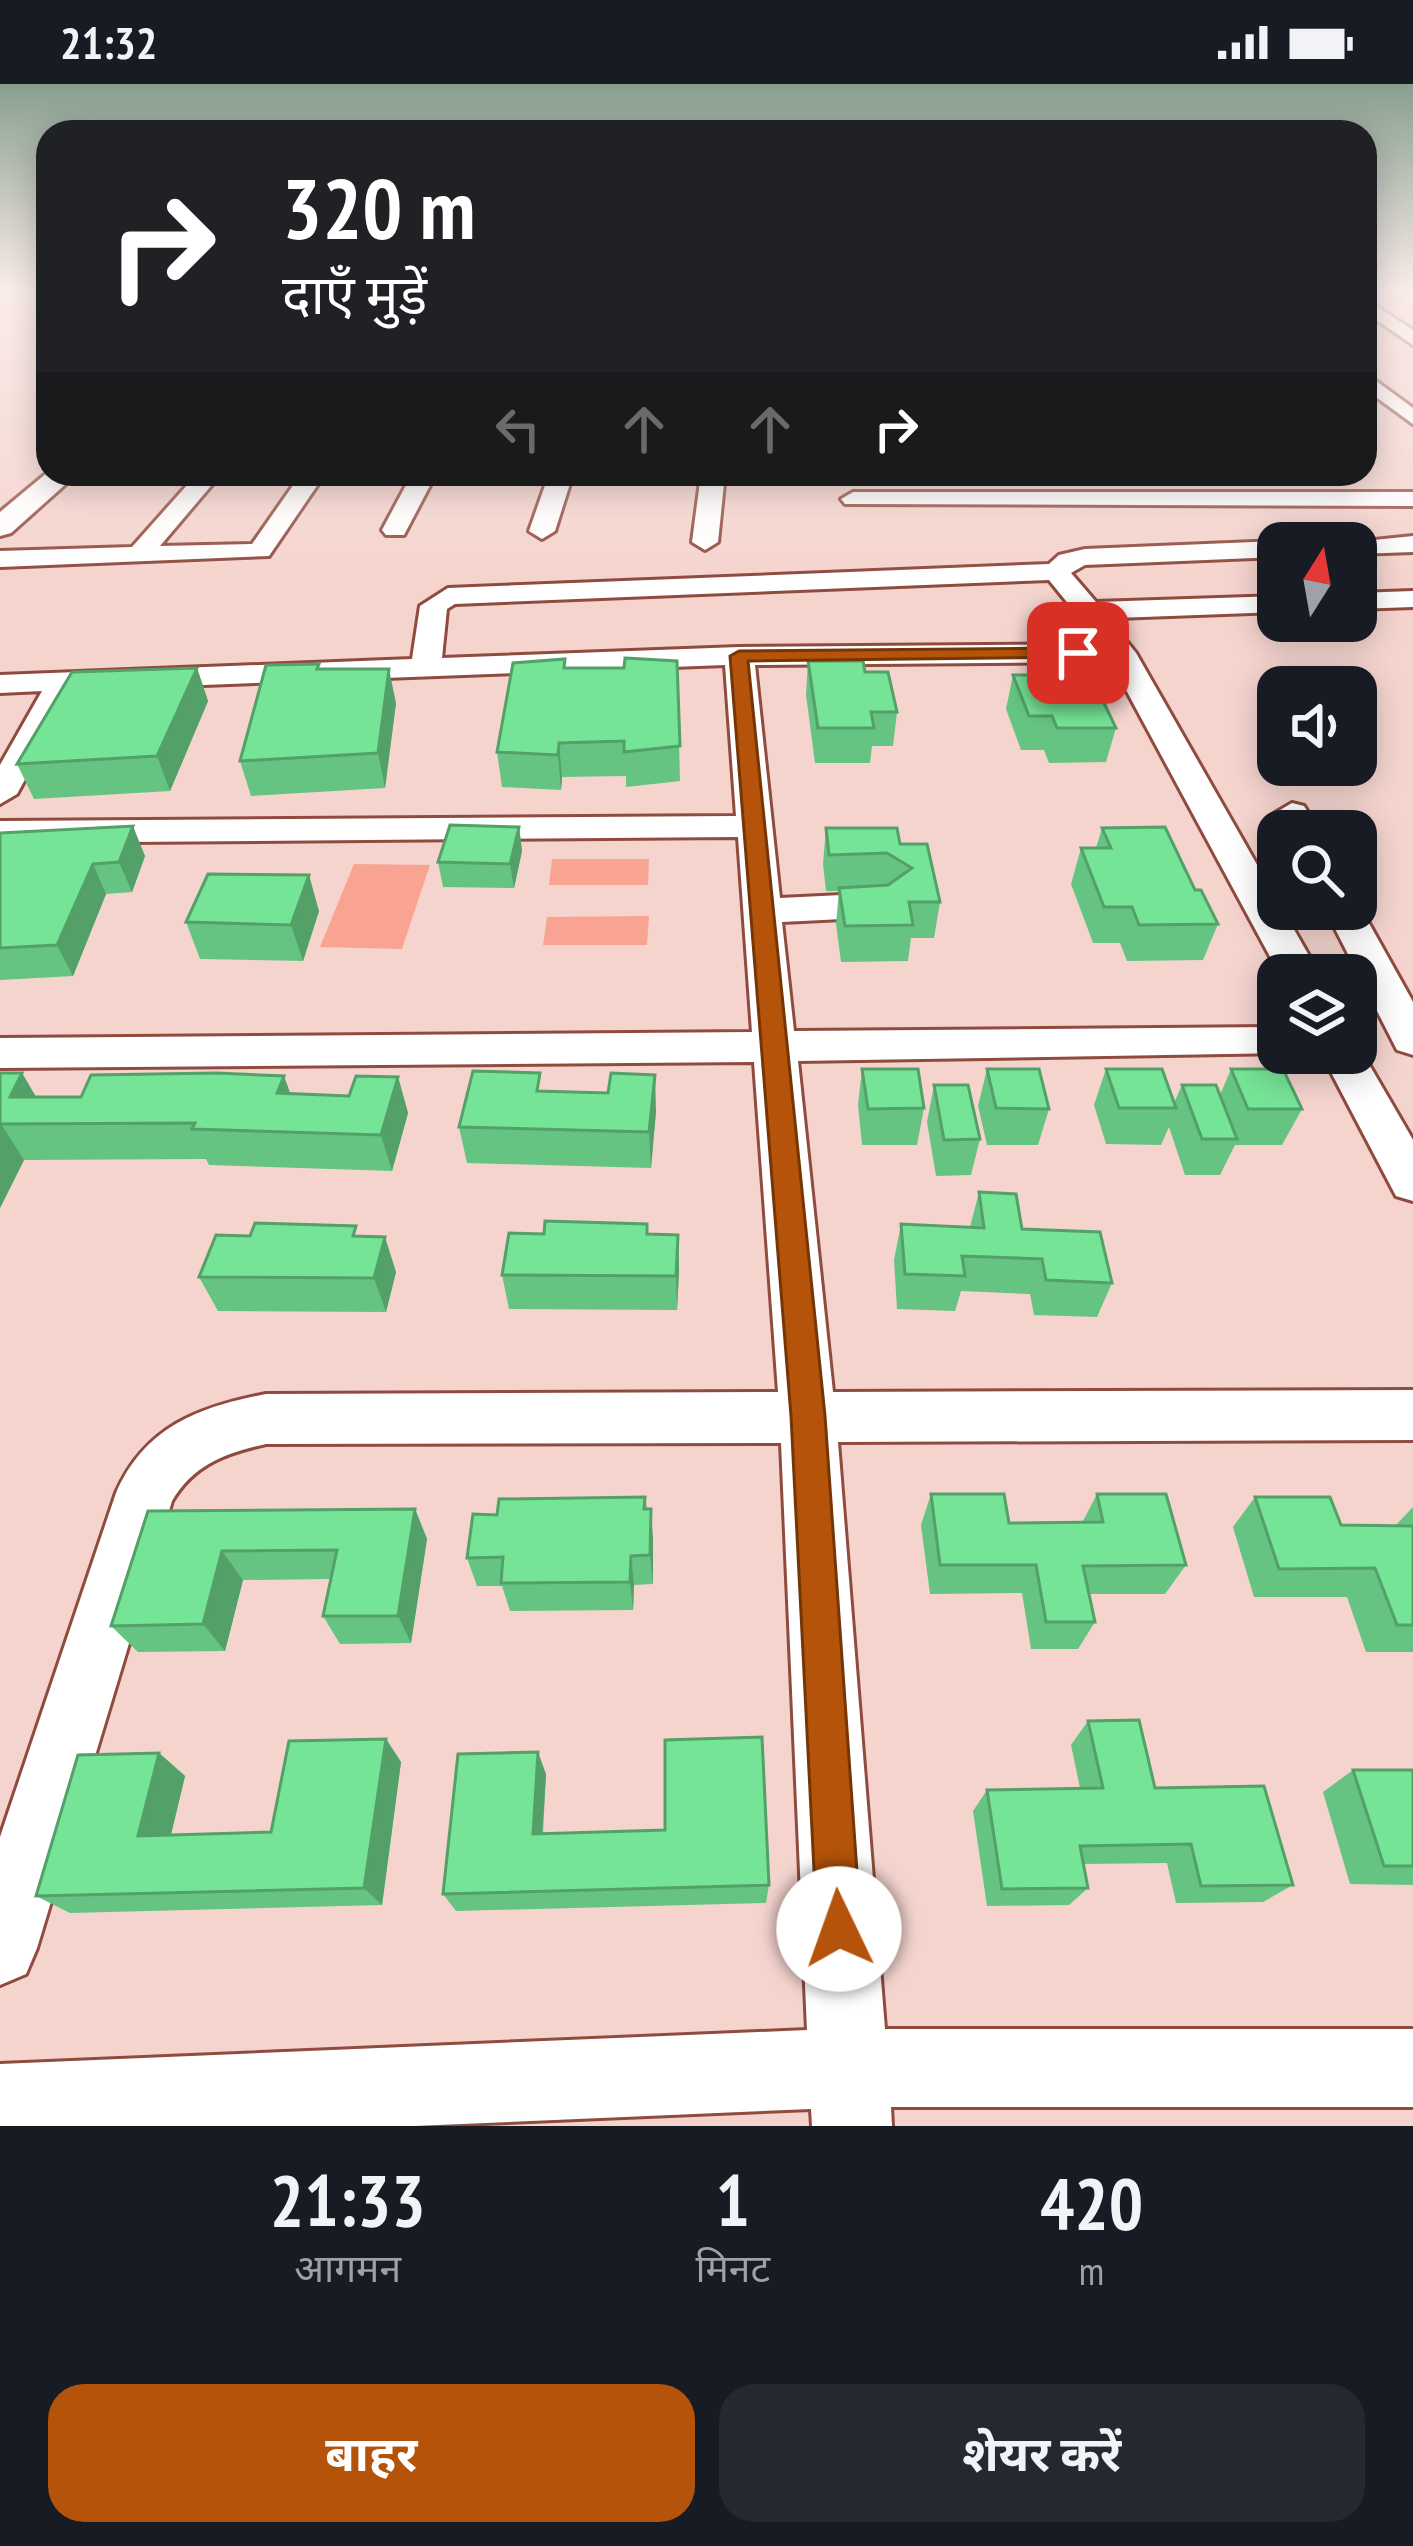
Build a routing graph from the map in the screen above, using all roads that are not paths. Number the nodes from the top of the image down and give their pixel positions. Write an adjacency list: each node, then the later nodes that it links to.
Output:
1 (1377, 389): 2 (street)
2 (1413, 418)
3 (47, 486): 17 (main road)
4 (199, 486): 25 (street)
5 (305, 486): 25 (street)
6 (418, 486): 19 (street)
7 (557, 486): 20 (street)
8 (711, 486): 22 (street)
9 (1120, 486): 13 (street)
10 (1245, 486): 14 (street)
11 (1366, 486): 15 (street)
12 (853, 499): 13 (street)
13 (1131, 500): 14 (street)
14 (1257, 500): 15 (street); 18 (street)
15 (1379, 500): 16 (street); 21 (street)
16 (1413, 500)
17 (7, 515)
18 (1270, 522)
19 (395, 530)
20 (542, 531)
21 (1410, 537): 23 (street)
22 (705, 542)
23 (1377, 542)
24 (1257, 543): 27 (street)
25 (138, 556): 26 (street)
26 (0, 559)
27 (1056, 572): 31 (street); 34 (street)
28 (1413, 599): 29 (street)
29 (1377, 600)
30 (1257, 605): 31 (street)
31 (1089, 611): 32 (street)
32 (1121, 653): 33 (street); 43 (street)
33 (739, 656): 34 (street); 38 (street)
34 (426, 668): 35 (street)
35 (63, 682): 36 (street); 37 (street)
36 (0, 684)
37 (0, 794)
38 (756, 826): 39 (street); 41 (street)
39 (0, 832)
40 (884, 905): 41 (street)
41 (760, 911): 47 (street)
42 (1355, 930): 44 (street)
43 (1288, 954)
44 (1413, 1040): 45 (street)
45 (1377, 1041)
46 (1257, 1042): 47 (street)
47 (774, 1048): 48 (street); 52 (street)
48 (0, 1053)
49 (1354, 1074): 50 (street)
50 (1413, 1183)
51 (1413, 1414): 52 (street)
52 (808, 1416): 53 (street); 55 (street)
53 (0, 1948)
54 (1413, 2068): 55 (street)
55 (850, 2097): 56 (street)
56 (0, 2104)

